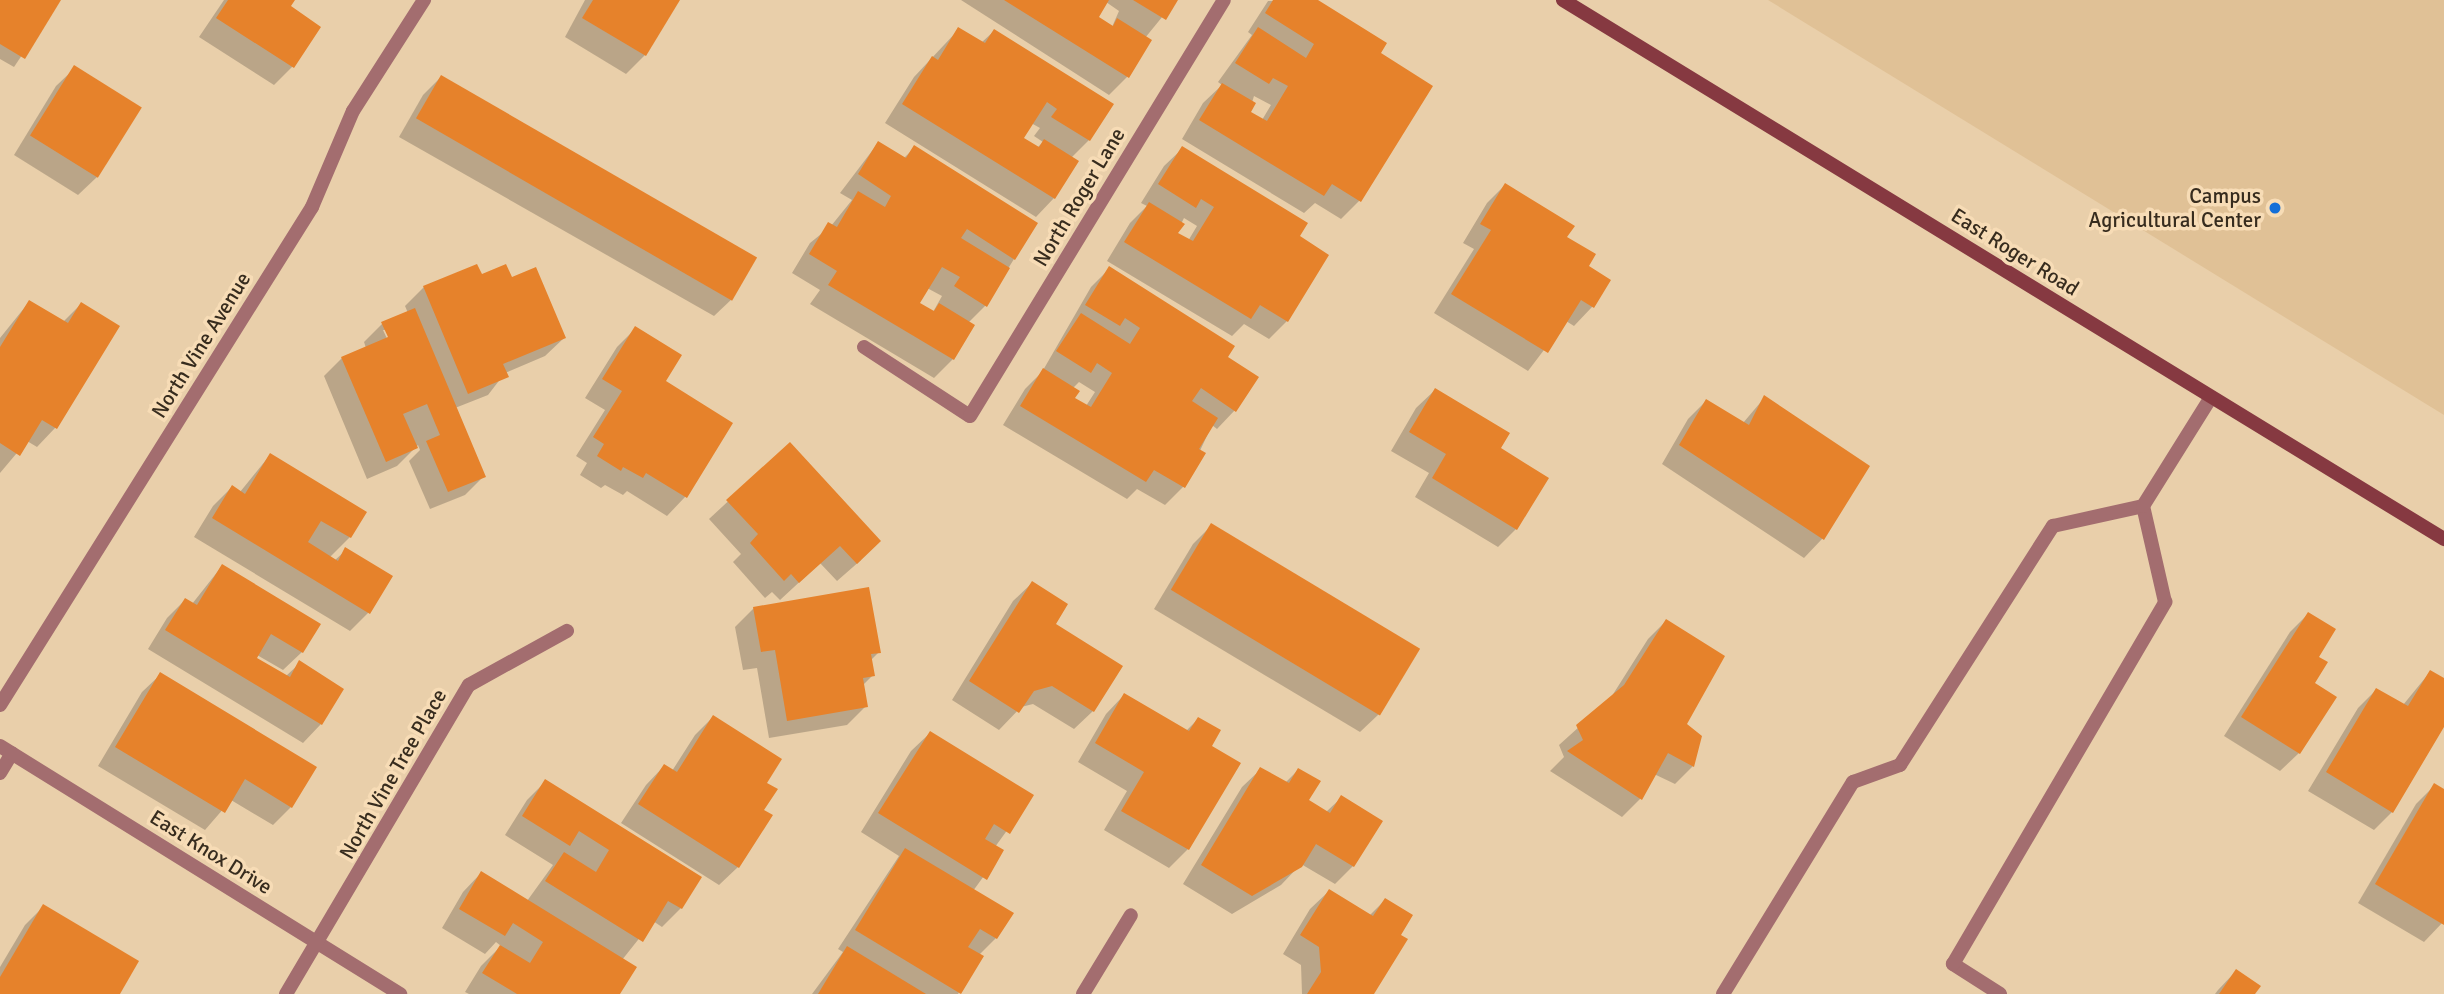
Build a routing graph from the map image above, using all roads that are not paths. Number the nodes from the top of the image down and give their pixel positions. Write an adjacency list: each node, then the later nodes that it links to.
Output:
1 (424, 0): 9 (street, North Vine Avenue)
2 (1224, 0): 4 (street, North Roger Lane)
3 (1563, 0): 5 (street, East Roger Road)
4 (864, 347)
5 (2211, 397): 6 (street); 7 (street, East Roger Road)
6 (2143, 506): 17 (street); 18 (street)
7 (2444, 539)
8 (567, 631): 13 (street, North Vine Tree Place)
9 (0, 705)
10 (6, 749): 11 (street); 13 (street, East Knox Drive)
11 (0, 773)
12 (1131, 915): 16 (street)
13 (318, 943): 14 (street); 15 (street, East Knox Drive)
14 (286, 994)
15 (400, 994)
16 (1083, 994)
17 (1723, 994)
18 (2000, 994)

